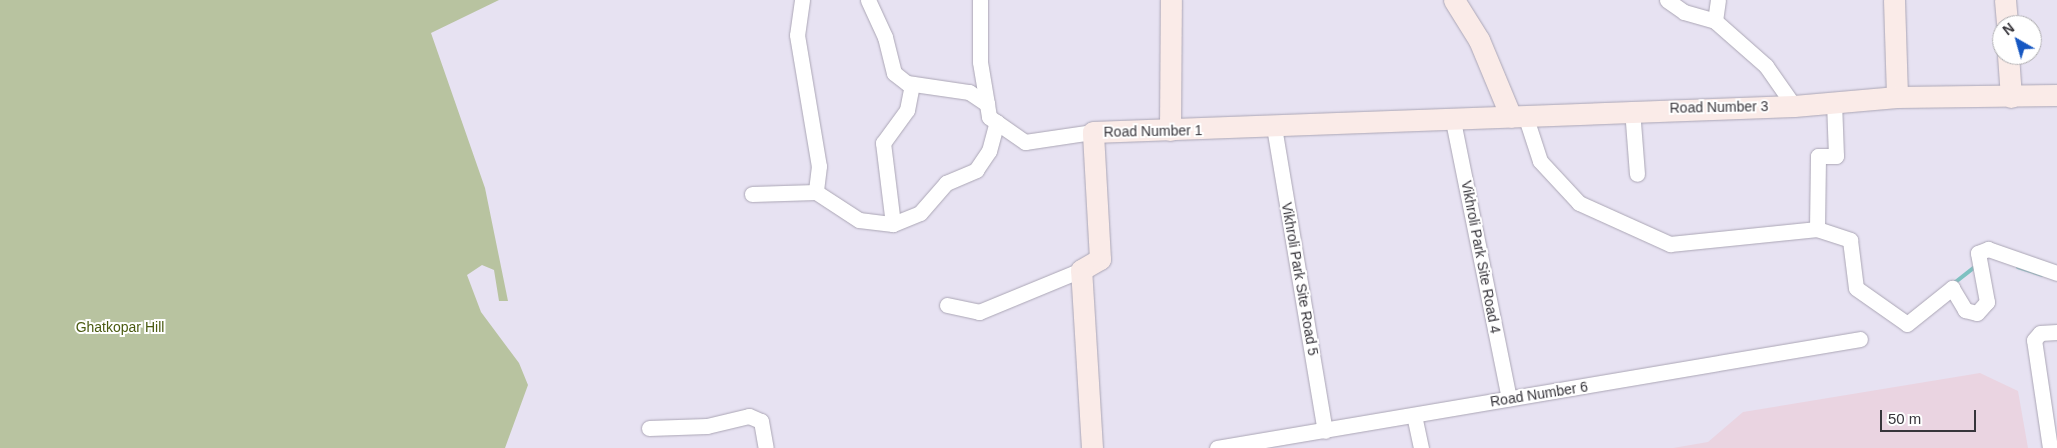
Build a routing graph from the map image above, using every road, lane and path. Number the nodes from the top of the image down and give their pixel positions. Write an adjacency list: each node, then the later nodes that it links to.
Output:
1 (802, 0): 28 (street)
2 (980, 0): 18 (street)
3 (1171, 0): 25 (street)
4 (1454, 0): 22 (street)
5 (1667, 0): 11 (street)
6 (1718, 0): 11 (street)
7 (1894, 0): 15 (street)
8 (2005, 0): 10 (street)
9 (869, 3): 13 (street)
10 (2006, 15)
11 (1715, 21): 19 (street)
12 (2009, 65): 16 (street)
13 (912, 84): 18 (street); 30 (street)
14 (2057, 95): 16 (street, Road Number 3)
15 (1897, 97): 16 (street, Road Number 3); 17 (street, Road Number 3)
16 (2011, 97)
17 (1834, 102): 19 (street, Road Number 3); 31 (street)
18 (987, 104): 23 (street, Road Number 1)
19 (1794, 106): 20 (street, Road Number 3)
20 (1632, 109): 22 (street, Road Number 3); 27 (street)
21 (1452, 116): 22 (street, Road Number 1); 24 (street, Road Number 1); 37 (street, Vikhroli Park Site Road 4)
22 (1518, 116): 31 (street)
23 (997, 122): 26 (street, Road Number 1); 30 (street)
24 (1274, 128): 25 (street, Road Number 1); 40 (street, Vikhroli Park Site Road 5)
25 (1170, 130): 26 (street, Road Number 1)
26 (1093, 132): 32 (street)
27 (1637, 174)
28 (816, 192): 29 (street); 30 (street)
29 (752, 194)
30 (892, 224)
31 (1816, 229): 33 (street)
32 (1081, 270): 34 (street); 43 (street)
33 (2057, 273)
34 (947, 305)
35 (2057, 332): 46 (street)
36 (1860, 339): 37 (street, Road Number 6)
37 (1509, 398): 38 (street, Road Number 6)
38 (1414, 415): 40 (street, Road Number 6); 45 (street)
39 (649, 428): 42 (street)
40 (1325, 431): 41 (street, Road Number 6)
41 (1290, 443): 44 (street, Road Number 6)
42 (766, 448)
43 (1092, 448)
44 (1217, 448)
45 (1421, 448)
46 (2050, 448)

